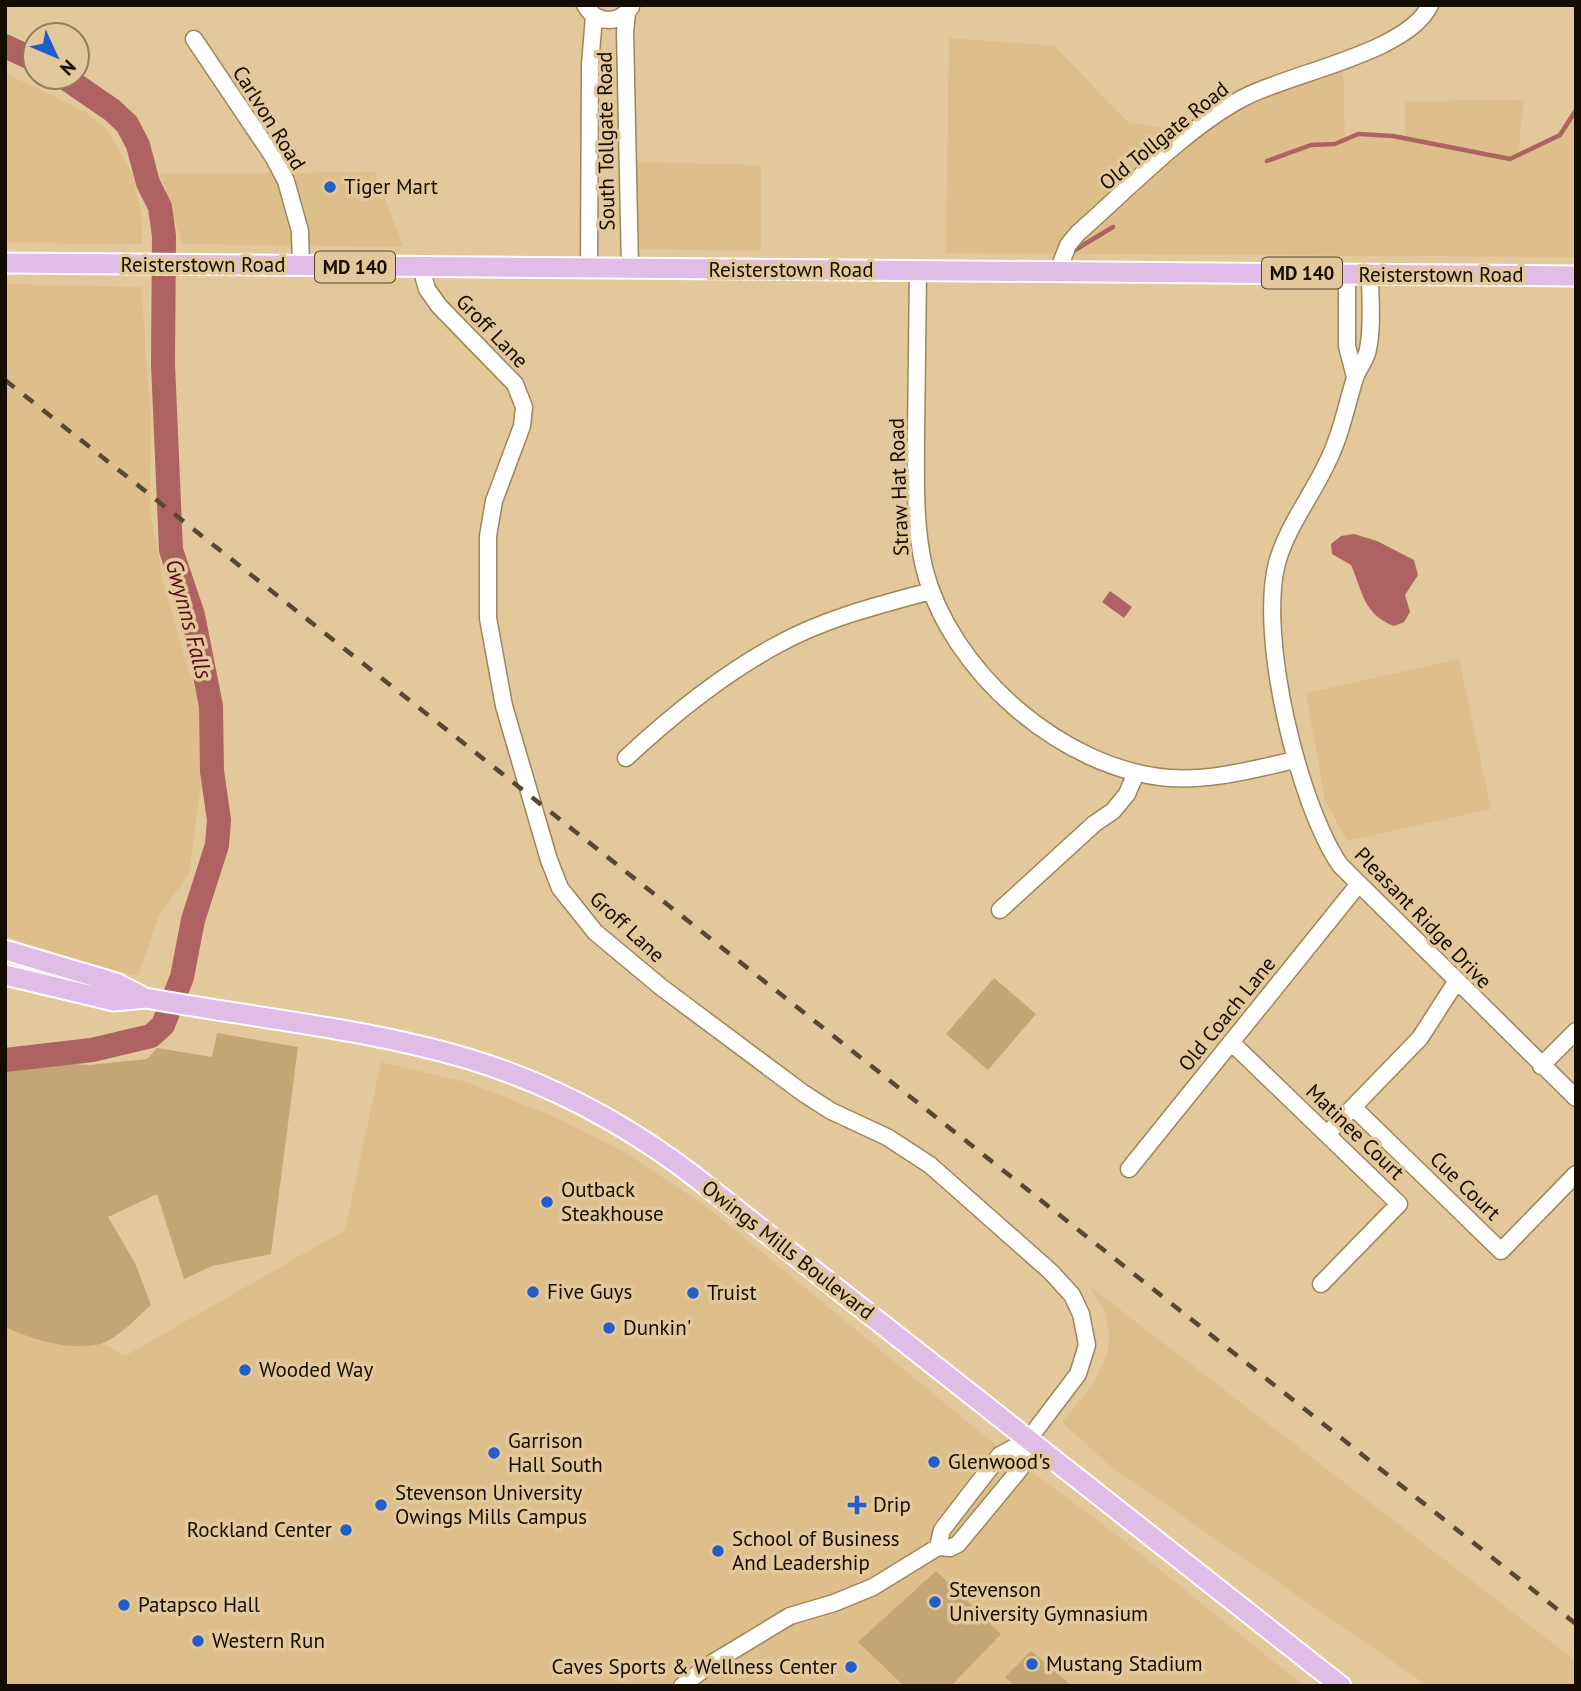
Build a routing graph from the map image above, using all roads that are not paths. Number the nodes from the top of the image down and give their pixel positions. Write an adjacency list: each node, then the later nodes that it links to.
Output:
1 (1430, 5): 11 (street, Old Tollgate Road)
2 (630, 9): 3 (street); 9 (street, South Tollgate Road)
3 (589, 11): 8 (street, South Tollgate Road)
4 (194, 39): 6 (street, Carlvon Road)
5 (5, 264): 6 (main road, Reisterstown Road / MD 140)
6 (302, 266): 7 (main road, Reisterstown Road / MD 140)
7 (421, 268): 8 (main road, Reisterstown Road / MD 140); 35 (street, Groff Lane)
8 (589, 269): 9 (main road, Reisterstown Road / MD 140)
9 (630, 269): 10 (main road, Reisterstown Road / MD 140)
10 (918, 271): 11 (main road, Reisterstown Road / MD 140); 16 (street, Straw Hat Road)
11 (1058, 271): 12 (main road, Reisterstown Road / MD 140)
12 (1347, 274): 13 (main road, Reisterstown Road / MD 140); 15 (street, Pleasant Ridge Drive)
13 (1370, 274): 14 (main road, Reisterstown Road / MD 140); 15 (street, Pleasant Ridge Drive)
14 (1576, 276)
15 (1355, 377): 18 (street, Pleasant Ridge Drive)
16 (931, 592): 17 (street); 19 (street, Straw Hat Road)
17 (626, 758)
18 (1295, 760): 19 (street, Straw Hat Road); 20 (street, Pleasant Ridge Drive)
19 (1136, 773): 21 (street)
20 (1358, 885): 24 (street, Pleasant Ridge Drive); 27 (street, Old Coach Lane)
21 (1000, 910)
22 (5, 950): 25 (main road, Owings Mills Boulevard)
23 (5, 975): 25 (main road, Owings Mills Boulevard)
24 (1456, 982): 28 (street, Pleasant Ridge Drive); 30 (street)
25 (146, 998): 35 (main road, Owings Mills Boulevard)
26 (1576, 1031): 28 (street)
27 (1231, 1042): 31 (street, Matinee Court); 32 (street, Old Coach Lane)
28 (1541, 1066): 29 (street, Pleasant Ridge Drive)
29 (1576, 1098)
30 (1353, 1107): 31 (street); 33 (street, Cue Court)
31 (1326, 1134): 34 (street, Matinee Court)
32 (1129, 1169)
33 (1576, 1174)
34 (1321, 1284)
35 (1028, 1440): 36 (street); 37 (street); 40 (main road, Owings Mills Boulevard)
36 (961, 1504): 37 (street); 38 (street)
37 (979, 1520): 38 (street)
38 (938, 1548): 39 (street)
39 (682, 1686)
40 (1341, 1686)

